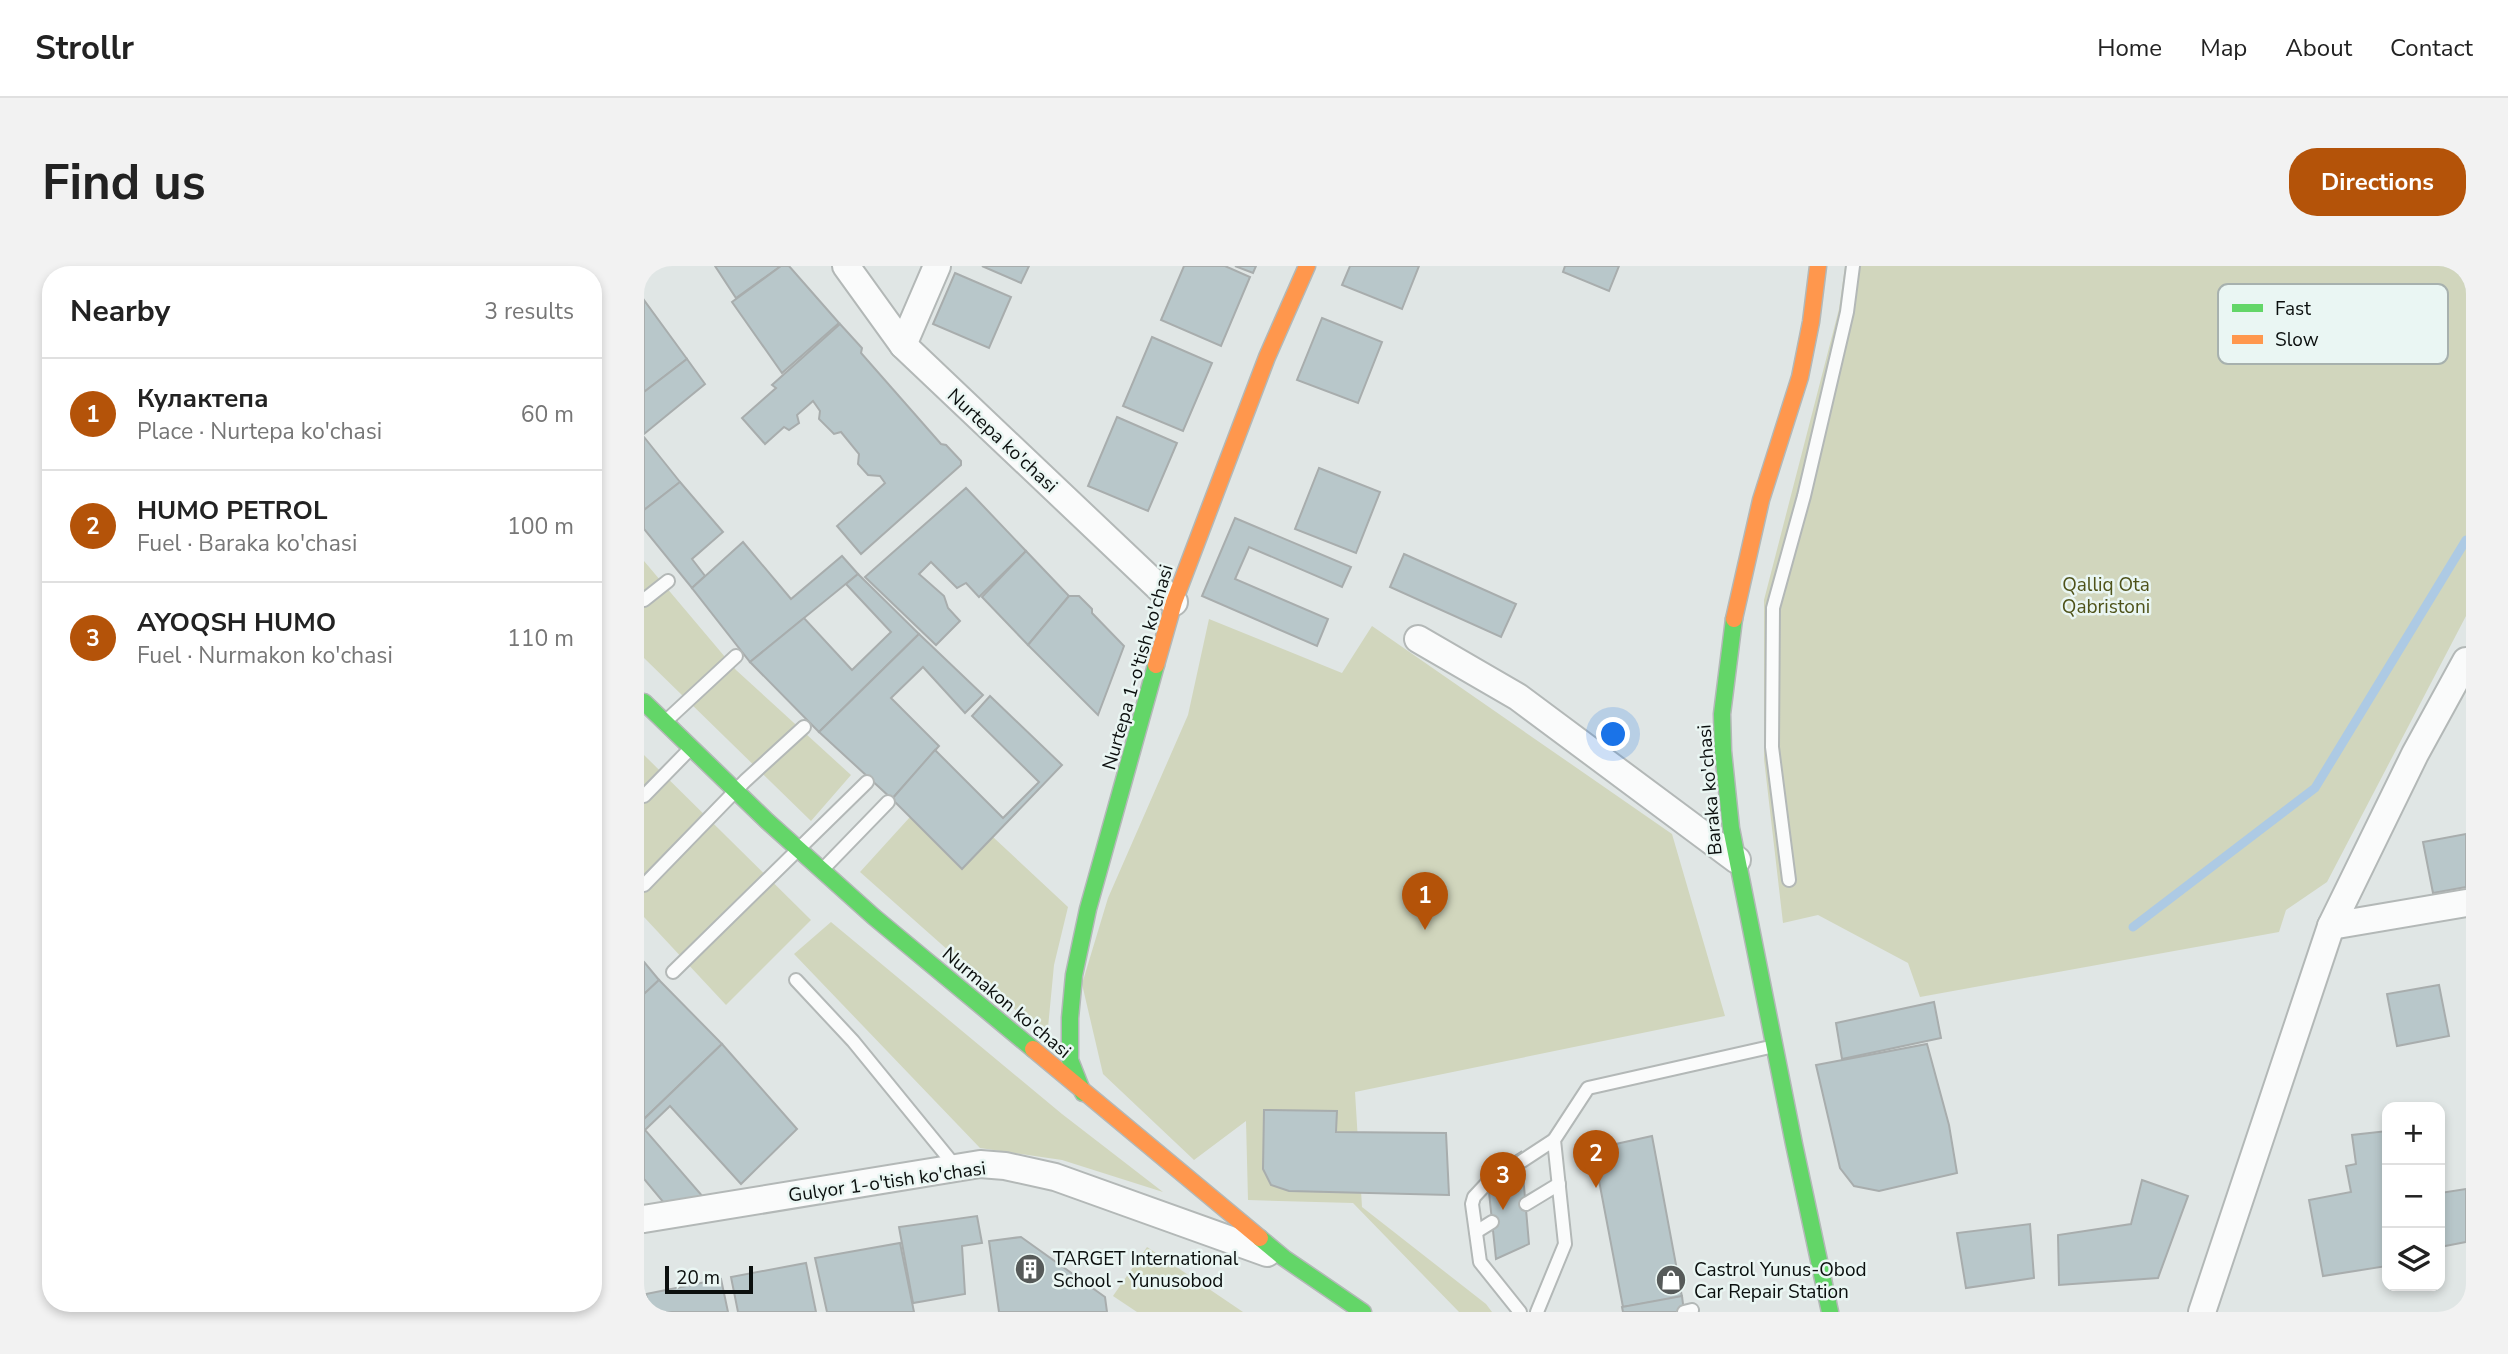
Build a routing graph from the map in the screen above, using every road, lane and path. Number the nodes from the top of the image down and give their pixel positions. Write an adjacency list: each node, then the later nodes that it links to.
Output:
1 (846, 266): 6 (street, Nurtepa ko'chasi)
2 (937, 266): 6 (street)
3 (1307, 266): 9 (street, Nurtepa 1-o'tish ko'chasi)
4 (1818, 266): 22 (street, Baraka ko'chasi)
5 (1853, 266): 24 (lane)
6 (903, 345): 9 (street, Nurtepa ko'chasi)
7 (668, 580): 8 (lane)
8 (644, 600)
9 (1174, 602): 31 (street, Nurtepa 1-o'tish ko'chasi)
10 (1418, 639): 22 (street)
11 (736, 656): 14 (lane)
12 (2466, 661): 27 (street)
13 (644, 702): 14 (street, Nurmakon ko'chasi)
14 (665, 722): 16 (street, Nurmakon ko'chasi)
15 (804, 727): 18 (lane)
16 (691, 747): 18 (street, Nurmakon ko'chasi); 19 (lane)
17 (867, 782): 21 (lane)
18 (737, 792): 21 (street, Nurmakon ko'chasi); 25 (lane)
19 (644, 796)
20 (888, 802): 23 (lane)
21 (799, 850): 23 (street, Nurmakon ko'chasi); 28 (lane)
22 (1737, 860): 30 (street, Baraka ko'chasi)
23 (822, 871): 31 (street, Nurmakon ko'chasi)
24 (1790, 880)
25 (644, 885)
26 (2466, 904): 27 (street)
27 (2331, 926): 46 (street)
28 (673, 972)
29 (796, 980): 34 (lane)
30 (1774, 1046): 32 (lane); 45 (street, Baraka ko'chasi)
31 (1083, 1093): 41 (street, Nurmakon ko'chasi)
32 (1555, 1140): 33 (lane); 36 (lane)
33 (1522, 1161)
34 (955, 1166): 38 (street, Gulyor 1-o'tish ko'chasi); 41 (street, Gulyor 1-o'tish ko'chasi)
35 (1488, 1182): 40 (lane)
36 (1559, 1184): 37 (lane); 44 (lane)
37 (1526, 1204)
38 (644, 1219)
39 (1492, 1222): 40 (lane)
40 (1476, 1232): 43 (lane)
41 (1284, 1258): 42 (street, Nurmakon ko'chasi)
42 (1363, 1312)
43 (1520, 1312)
44 (1537, 1312)
45 (1830, 1312)
46 (2202, 1312)

